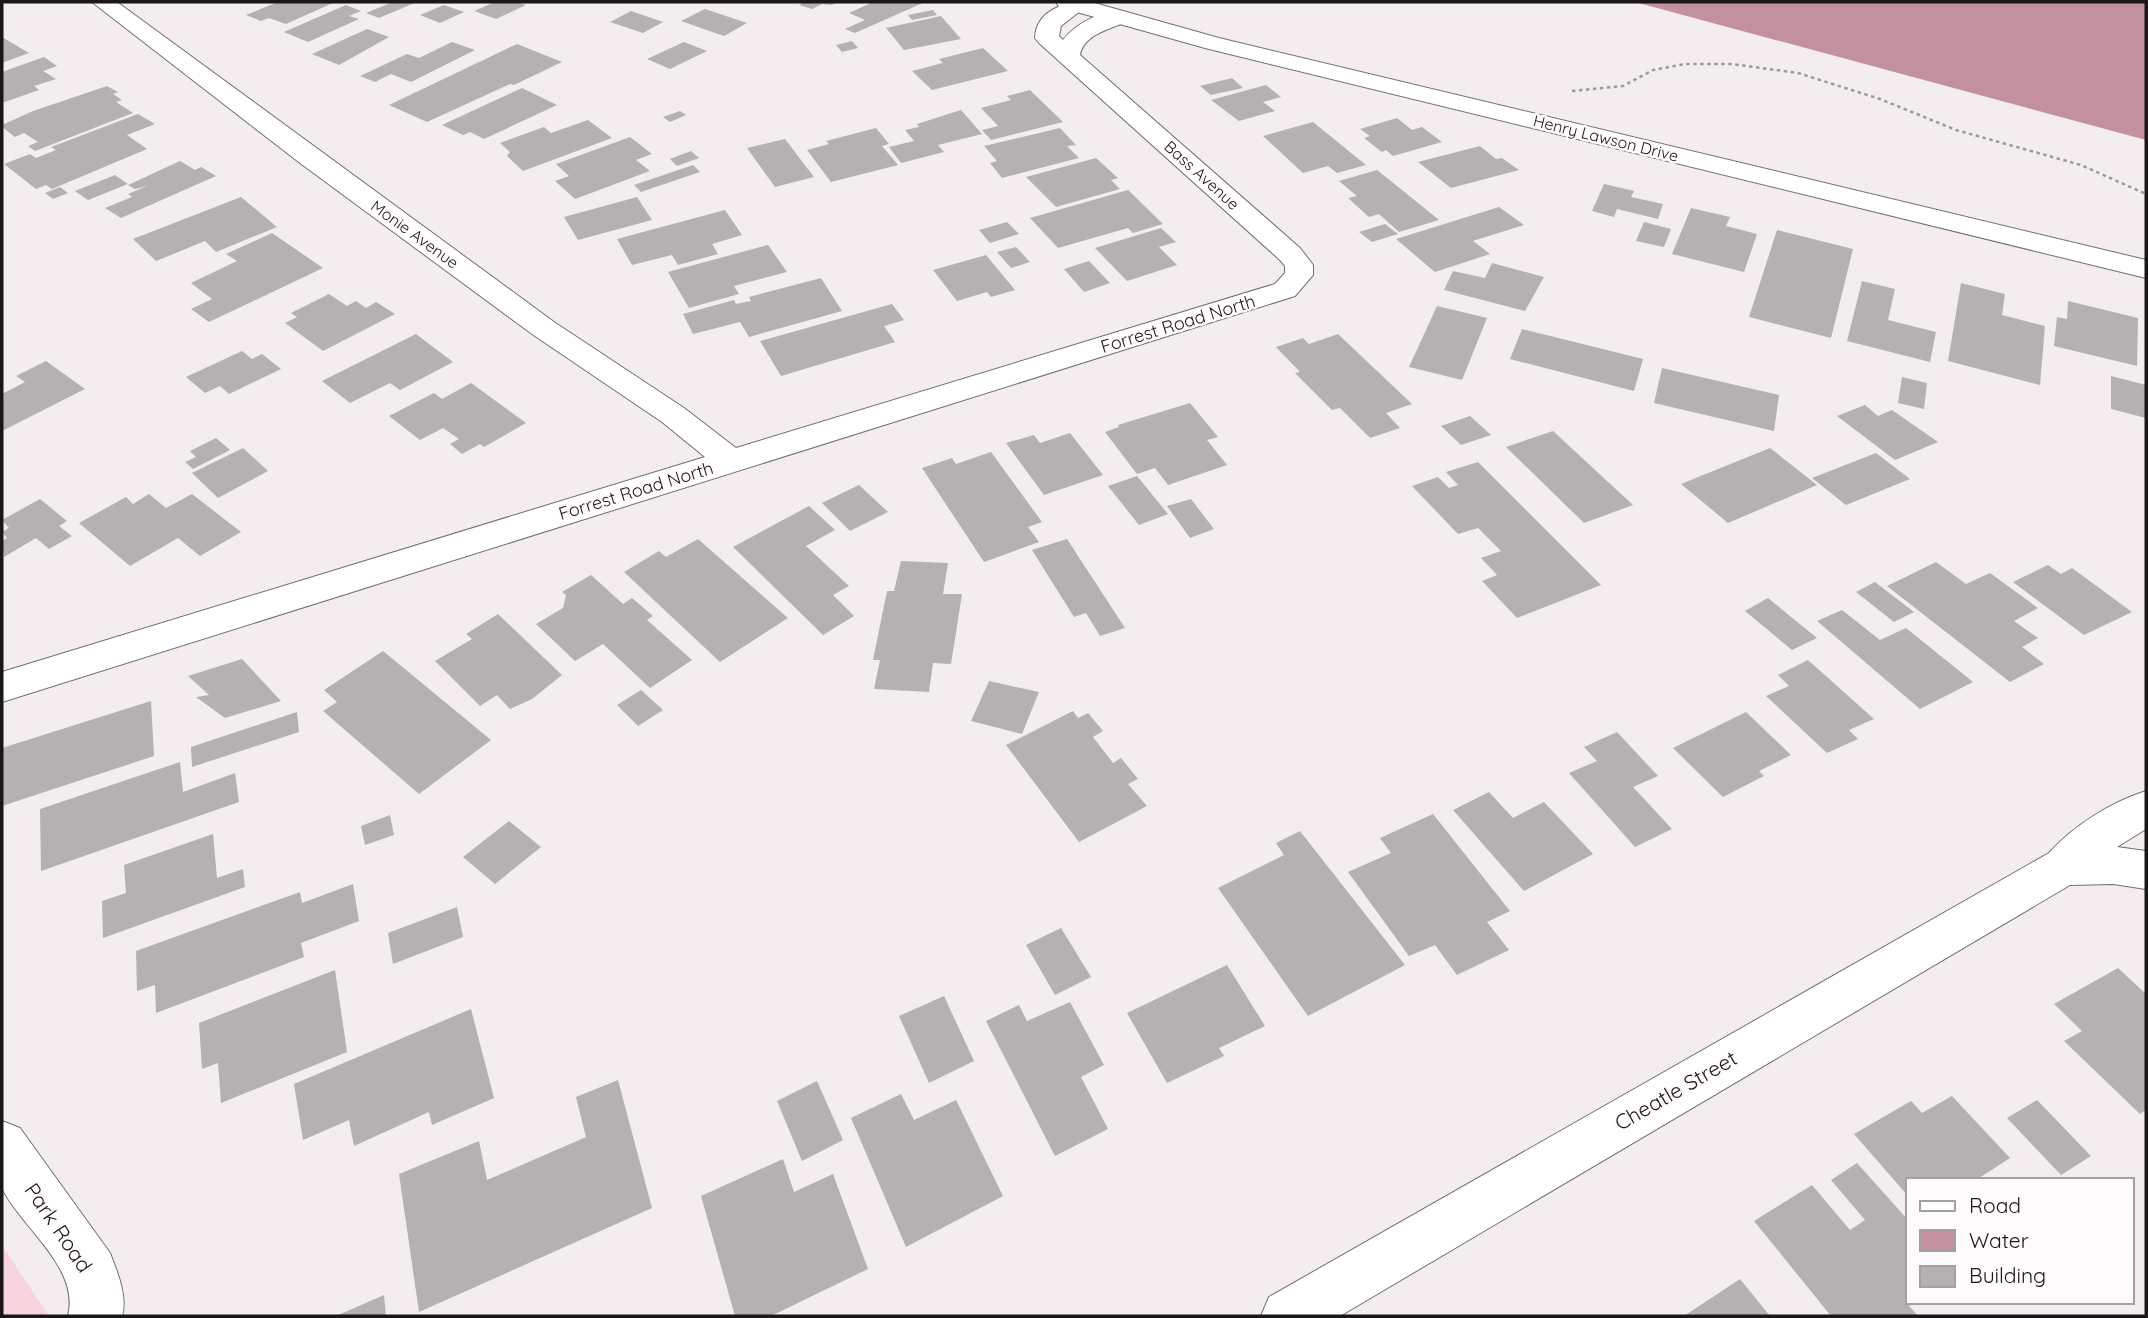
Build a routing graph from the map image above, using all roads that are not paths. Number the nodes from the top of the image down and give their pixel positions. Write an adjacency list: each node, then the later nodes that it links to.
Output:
1 (103, 2): 7 (street, Monie Avenue)
2 (1072, 3): 3 (street, Henry Lawson Drive); 4 (street, Bass Avenue)
3 (1118, 17): 4 (street); 5 (street, Henry Lawson Drive)
4 (1068, 56): 6 (street, Bass Avenue)
5 (2146, 269)
6 (1270, 296): 7 (street, Forrest Road North)
7 (731, 461): 8 (street, Forrest Road North)
8 (2, 687)
9 (2146, 808): 10 (street)
10 (2064, 866): 11 (street); 14 (street, Cheatle Street)
11 (2146, 870)
12 (2, 1146): 13 (street, Park Road)
13 (95, 1316)
14 (1288, 1316)

